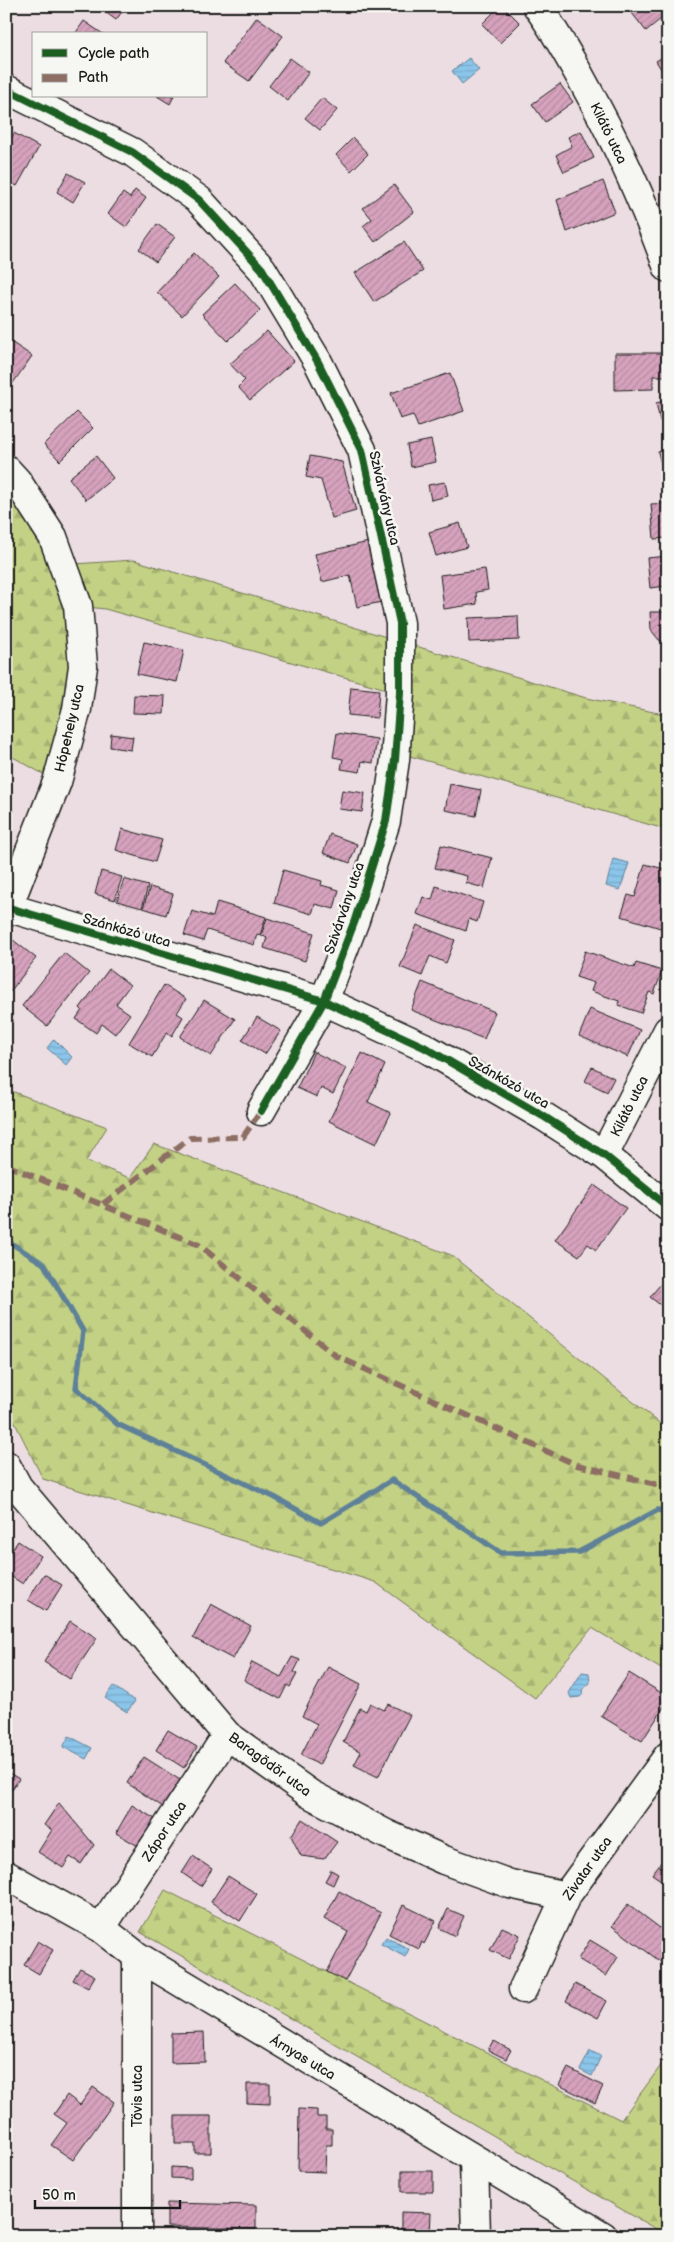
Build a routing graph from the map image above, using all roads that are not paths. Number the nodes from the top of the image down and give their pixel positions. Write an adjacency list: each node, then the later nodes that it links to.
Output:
1 (537, 6): 3 (street, Kilátó utca)
2 (6, 89): 6 (street, Szivárvány utca)
3 (668, 268)
4 (6, 469): 5 (street, Hópehely utca)
5 (7, 909): 6 (street, Szánkózó utca)
6 (324, 1001): 8 (street); 9 (street, Szánkózó utca)
7 (668, 1030): 9 (street, Kilátó utca)
8 (261, 1111)
9 (604, 1155): 10 (street, Szánkózó utca)
10 (668, 1207)
11 (10, 1480): 12 (street, Baragödör utca)
12 (227, 1734): 15 (street, Baragödör utca); 16 (street, Zápor utca)
13 (668, 1756): 15 (street, Zivatar utca)
14 (6, 1875): 16 (street, Árnyas utca)
15 (566, 1896): 18 (street, Zivatar utca)
16 (101, 1928): 17 (street, Árnyas utca)
17 (137, 1956): 19 (street, Árnyas utca); 20 (street, Tövis utca)
18 (523, 1989)
19 (474, 2160): 21 (street); 22 (street, Árnyas utca)
20 (136, 2236)
21 (476, 2236)
22 (603, 2236)

